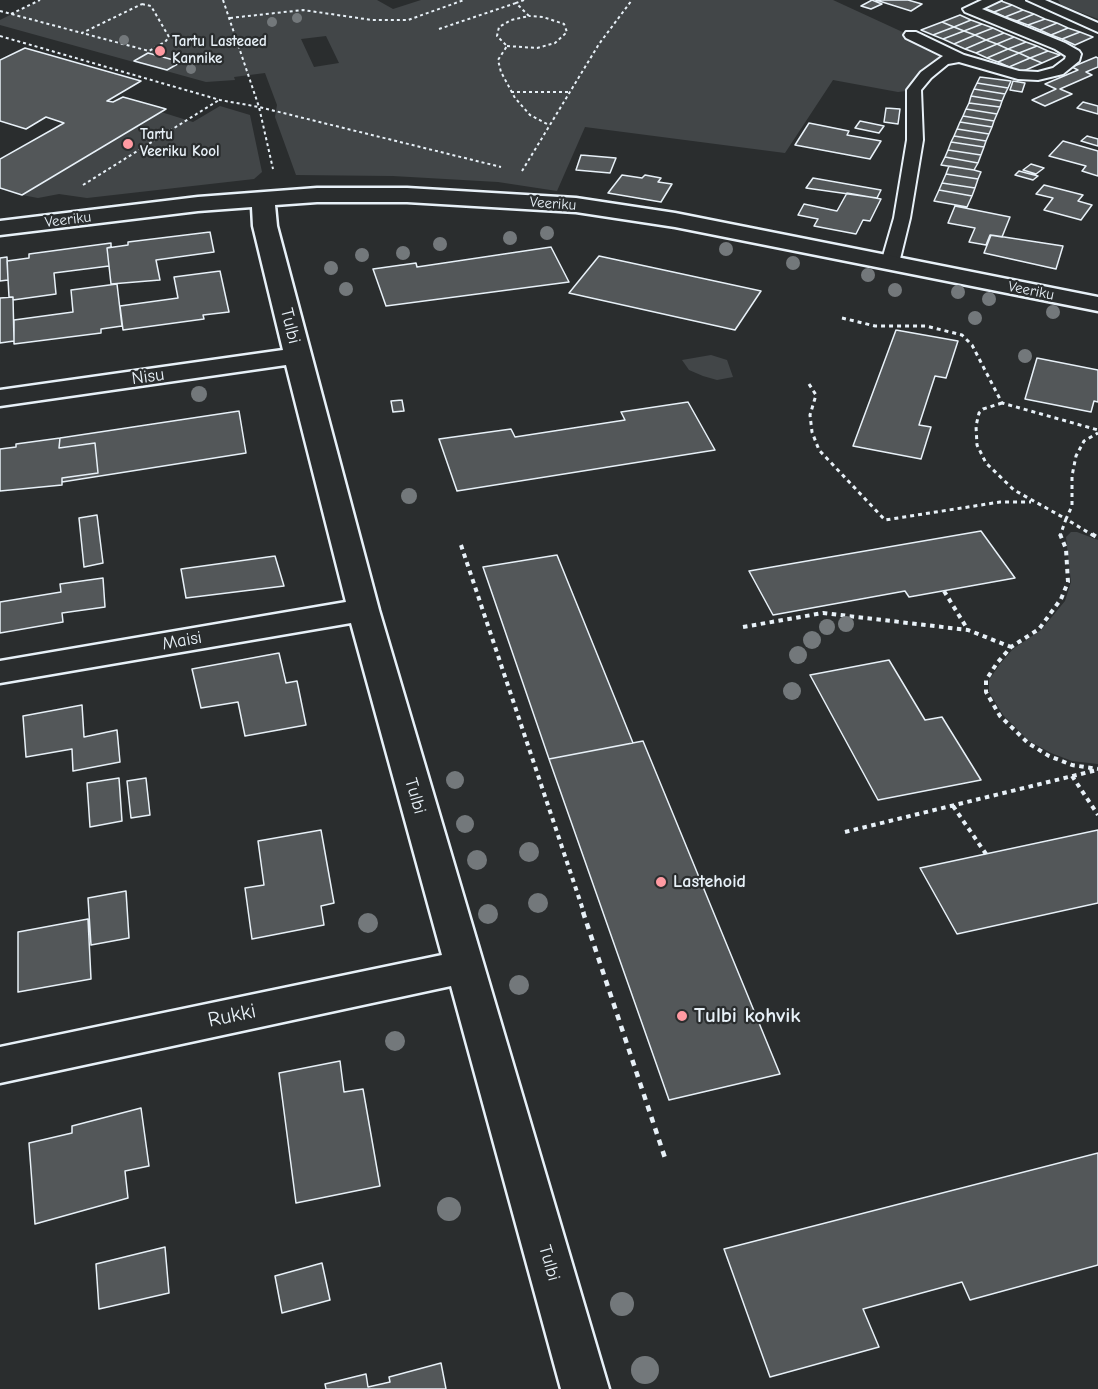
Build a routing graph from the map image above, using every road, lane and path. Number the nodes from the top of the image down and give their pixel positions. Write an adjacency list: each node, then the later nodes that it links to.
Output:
1 (40, 0): 12 (path)
2 (223, 0): 14 (path)
3 (464, 0): 10 (path)
4 (524, 0): 8 (path)
5 (632, 0): 23 (path)
6 (994, 0): 21 (lane)
7 (1034, 0): 15 (lane)
8 (516, 3): 13 (path); 16 (path)
9 (306, 5): 10 (path)
10 (303, 10): 14 (path)
11 (0, 11): 12 (path)
12 (11, 14): 17 (path)
13 (529, 16): 20 (path); 20 (path)
14 (230, 18): 25 (path)
15 (1098, 28)
16 (439, 29)
17 (82, 33): 17 (path)
18 (911, 35): 21 (lane)
19 (0, 36): 24 (path)
20 (507, 46): 22 (path)
21 (959, 58): 32 (lane)
22 (511, 92): 23 (path); 26 (path)
23 (570, 92): 26 (path)
24 (220, 100): 25 (path); 28 (path)
25 (260, 107): 27 (path); 29 (path)
26 (549, 125): 27 (path)
27 (521, 172): 30 (path)
28 (78, 188)
29 (263, 198): 30 (street, Veeriku); 31 (street, Veeriku); 35 (street, Tulbi)
30 (503, 201): 32 (street, Veeriku)
31 (0, 228)
32 (890, 263): 33 (street, Veeriku)
33 (1098, 304)
34 (842, 318): 38 (path)
35 (297, 356): 37 (street, Nisu); 45 (street, Tulbi)
36 (809, 384): 40 (path)
37 (0, 398)
38 (1002, 403): 39 (path); 40 (path)
39 (1098, 431): 41 (path)
40 (1032, 502): 41 (path)
41 (1066, 519): 42 (path); 48 (path)
42 (1098, 538)
43 (461, 545): 58 (path)
44 (944, 591): 47 (path)
45 (363, 610): 49 (street, Maisi); 56 (street, Tulbi)
46 (743, 627): 47 (path)
47 (968, 630): 48 (path)
48 (1011, 647): 50 (path)
49 (0, 672)
50 (1098, 769): 51 (path)
51 (1072, 776): 52 (path); 53 (path)
52 (953, 806): 54 (path); 55 (path)
53 (1098, 815)
54 (845, 832)
55 (986, 854)
56 (463, 967): 57 (street, Rukki); 59 (street, Tulbi)
57 (0, 1065)
58 (666, 1161)
59 (585, 1389)

